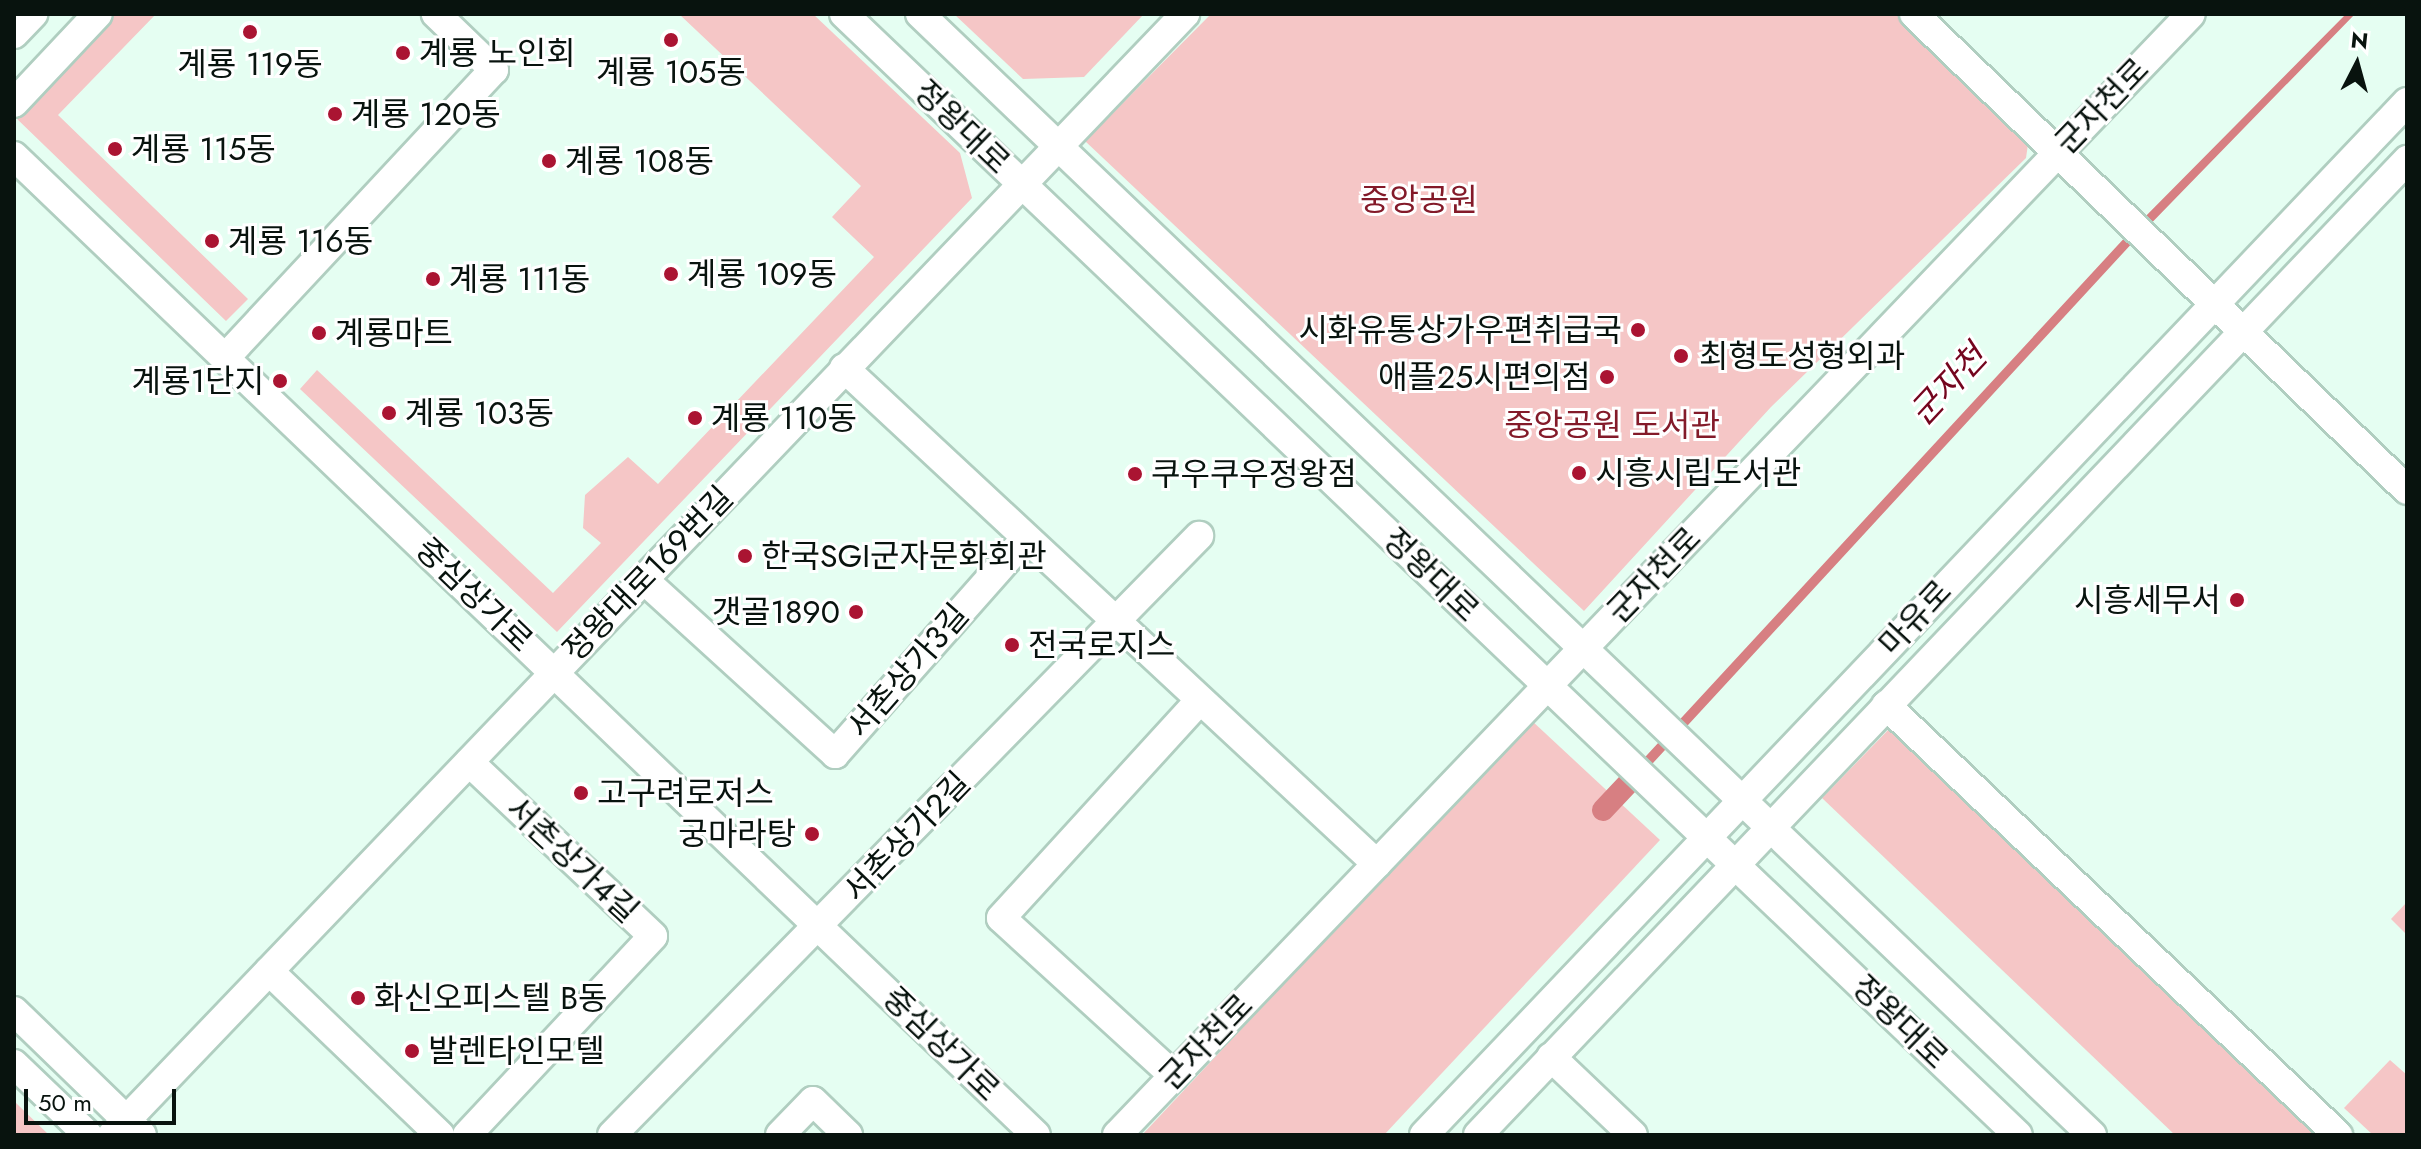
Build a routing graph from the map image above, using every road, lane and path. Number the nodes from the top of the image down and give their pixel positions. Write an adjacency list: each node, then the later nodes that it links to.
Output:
1 (33, 14): 9 (street)
2 (98, 14): 11 (street)
3 (436, 14): 19 (street)
4 (844, 14): 16 (street, 정왕대로)
5 (920, 14): 12 (street, 정왕대로)
6 (1185, 14): 12 (street, 정왕대로169번길)
7 (1914, 14): 13 (street)
8 (2191, 14): 13 (street, 군자천로)
9 (14, 34)
10 (2407, 102): 17 (street, 마유로)
11 (14, 103)
12 (1059, 147): 16 (street, 정왕대로169번길); 26 (street, 정왕대로)
13 (2056, 155): 17 (street); 26 (street, 군자천로)
14 (14, 156): 19 (street, 중심상가로)
15 (2407, 160): 18 (street, 마유로)
16 (1023, 185): 20 (street, 정왕대로169번길); 28 (street, 정왕대로)
17 (2215, 302): 18 (street); 32 (street, 마유로)
18 (2245, 332): 21 (street); 30 (street, 마유로)
19 (225, 358): 27 (street, 중심상가로)
20 (844, 368): 23 (street); 24 (street, 정왕대로169번길)
21 (2407, 490)
22 (1199, 536): 25 (street, 서촌상가2길)
23 (1026, 538): 24 (street, 서촌상가3길); 25 (street)
24 (643, 579): 27 (street, 정왕대로169번길)
25 (1116, 621): 29 (street); 37 (street, 서촌상가2길)
26 (1583, 649): 28 (street, 군자천로); 32 (street, 정왕대로)
27 (554, 672): 31 (street, 정왕대로169번길); 37 (street, 중심상가로)
28 (1548, 686): 34 (street, 정왕대로); 35 (street, 군자천로)
29 (1200, 700): 35 (street); 42 (street)
30 (1886, 705): 33 (street, 마유로); 57 (street)
31 (469, 762): 38 (street, 정왕대로169번길); 46 (street, 서촌상가4길)
32 (1742, 801): 33 (street, 정왕대로); 34 (street, 마유로)
33 (1770, 827): 36 (street, 마유로); 56 (street, 정왕대로)
34 (1706, 837): 36 (street, 정왕대로); 52 (street, 마유로)
35 (1377, 864): 42 (street, 군자천로)
36 (1734, 864): 40 (street, 마유로); 55 (street, 정왕대로)
37 (819, 927): 47 (street, 서촌상가2길); 50 (street, 중심상가로)
38 (269, 971): 43 (street, 정왕대로169번길); 45 (street)
39 (14, 1011): 43 (street)
40 (1551, 1057): 53 (street, 마유로); 54 (street)
41 (14, 1064): 44 (street)
42 (1174, 1076): 51 (street, 군자천로)
43 (127, 1130)
44 (88, 1135)
45 (440, 1135)
46 (467, 1135)
47 (612, 1135)
48 (780, 1135): 49 (street)
49 (848, 1135)
50 (1036, 1135)
51 (1117, 1135)
52 (1424, 1135)
53 (1478, 1135)
54 (1633, 1135)
55 (2018, 1135)
56 (2092, 1135)
57 (2338, 1135)

